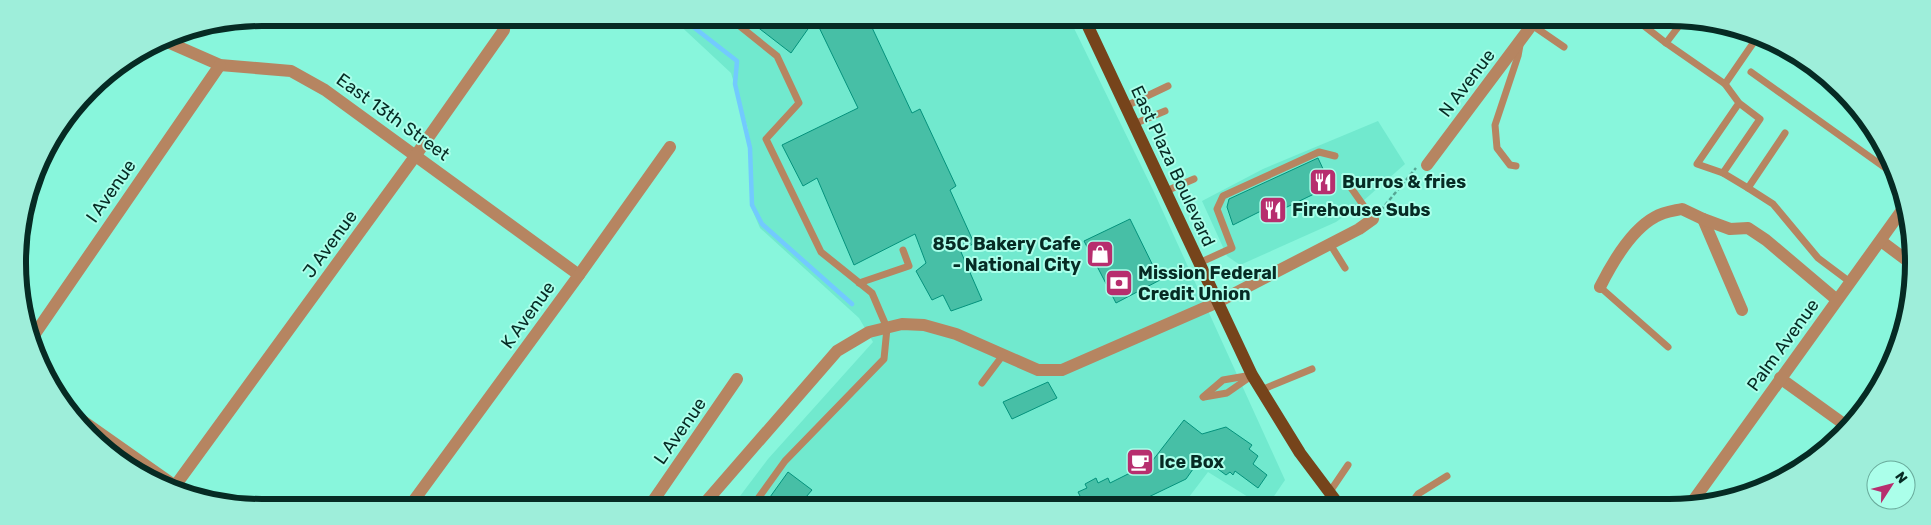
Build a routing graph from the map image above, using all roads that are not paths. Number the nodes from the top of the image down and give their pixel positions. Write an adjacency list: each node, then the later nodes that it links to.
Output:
1 (504, 26): 23 (street, J Avenue)
2 (740, 26): 44 (lane)
3 (1089, 26): 18 (main road, East Plaza Boulevard)
4 (1531, 26): 8 (street, N Avenue)
5 (1537, 26): 12 (lane)
6 (1644, 26): 10 (lane)
7 (1678, 27): 10 (lane)
8 (1521, 40): 25 (street, N Avenue); 26 (lane)
9 (1754, 42): 15 (lane)
10 (1666, 43): 15 (lane)
11 (172, 44): 13 (street, East 13th Street)
12 (1564, 47)
13 (220, 64): 23 (street, East 13th Street); 50 (street, I Avenue)
14 (1751, 72): 27 (lane)
15 (1725, 84): 17 (lane)
16 (1168, 86): 18 (lane)
17 (1739, 103): 28 (lane); 28 (lane)
18 (1126, 106): 20 (main road, East Plaza Boulevard)
19 (1165, 111): 20 (lane)
20 (1134, 124): 32 (main road, East Plaza Boulevard)
21 (1785, 133): 31 (lane)
22 (670, 147): 42 (street, K Avenue)
23 (416, 155): 42 (street, East 13th Street); 64 (street, J Avenue)
24 (1335, 156): 40 (lane)
25 (1427, 165)
26 (1516, 166)
27 (1885, 168)
28 (1723, 174): 31 (lane)
29 (1194, 179): 32 (lane)
30 (1349, 185): 34 (lane)
31 (1748, 188): 43 (lane)
32 (1166, 191): 40 (main road, East Plaza Boulevard)
33 (1900, 214): 36 (street, Palm Avenue)
34 (1373, 219): 37 (street)
35 (1703, 219): 45 (street); 46 (street); 48 (street)
36 (1881, 242): 39 (street); 43 (street, Palm Avenue)
37 (1330, 244): 41 (lane); 47 (street)
38 (903, 250): 44 (lane)
39 (1905, 259)
40 (1200, 263): 47 (main road, East Plaza Boulevard)
41 (1345, 268)
42 (579, 275): 67 (street, K Avenue)
43 (1850, 282): 46 (street, Palm Avenue)
44 (859, 283): 49 (lane)
45 (1600, 287): 51 (lane)
46 (1837, 300): 55 (street, Palm Avenue)
47 (1218, 302): 52 (street); 54 (main road, East Plaza Boulevard)
48 (1742, 310)
49 (887, 328): 52 (street); 69 (street); 70 (lane)
50 (37, 331)
51 (1668, 347)
52 (1003, 355): 57 (lane)
53 (1312, 369): 58 (lane)
54 (1252, 375): 54 (lane); 58 (main road, East Plaza Boulevard)
55 (1780, 378): 59 (street); 66 (street, Palm Avenue)
56 (737, 379): 68 (street, L Avenue)
57 (982, 383)
58 (1261, 390): 65 (main road, East Plaza Boulevard)
59 (1842, 423)
60 (94, 429): 62 (street)
61 (1348, 465): 65 (lane)
62 (158, 474)
63 (1448, 476): 72 (lane)
64 (177, 483)
65 (1329, 493): 71 (main road, East Plaza Boulevard)
66 (1696, 497)
67 (415, 499)
68 (654, 499)
69 (708, 499)
70 (758, 499)
71 (1334, 499)
72 (1414, 499)

